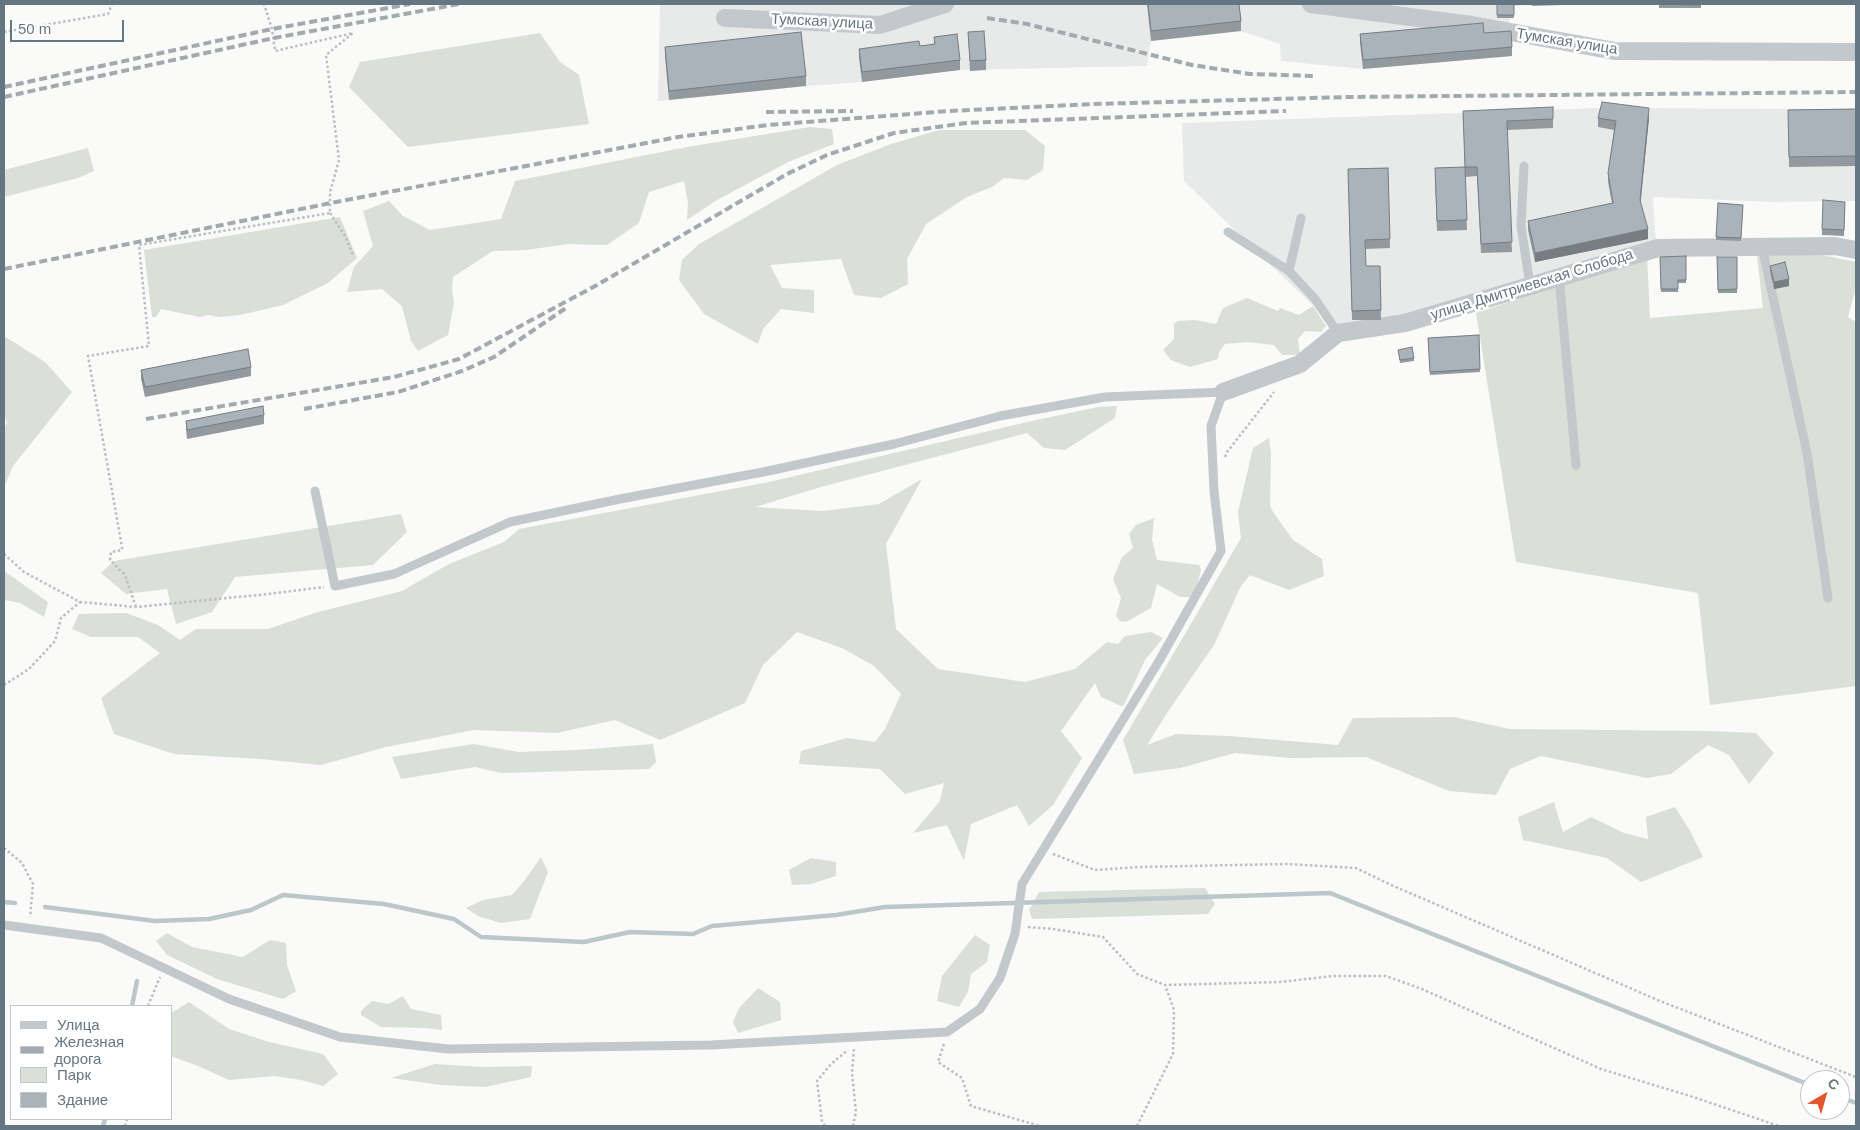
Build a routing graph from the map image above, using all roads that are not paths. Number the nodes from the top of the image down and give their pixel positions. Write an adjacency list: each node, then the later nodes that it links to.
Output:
1 (945, 4): 3 (street, Тумская улица)
2 (1311, 4): 4 (street, Тумская улица)
3 (725, 18)
4 (1856, 52)
5 (1524, 166): 12 (lane)
6 (1301, 218): 10 (lane)
7 (1228, 232): 10 (lane)
8 (1762, 247): 9 (street, улица Дмитриевская Слобода); 11 (street, улица Дмитриевская Слобода); 17 (lane)
9 (1856, 250)
10 (1289, 271): 13 (lane)
11 (1559, 277): 12 (street, улица Дмитриевская Слобода); 15 (lane)
12 (1530, 286): 13 (street, улица Дмитриевская Слобода)
13 (1338, 333): 14 (street)
14 (1223, 392): 16 (lane); 18 (lane)
15 (1576, 465)
16 (315, 491)
17 (1828, 598)
18 (4, 925)

